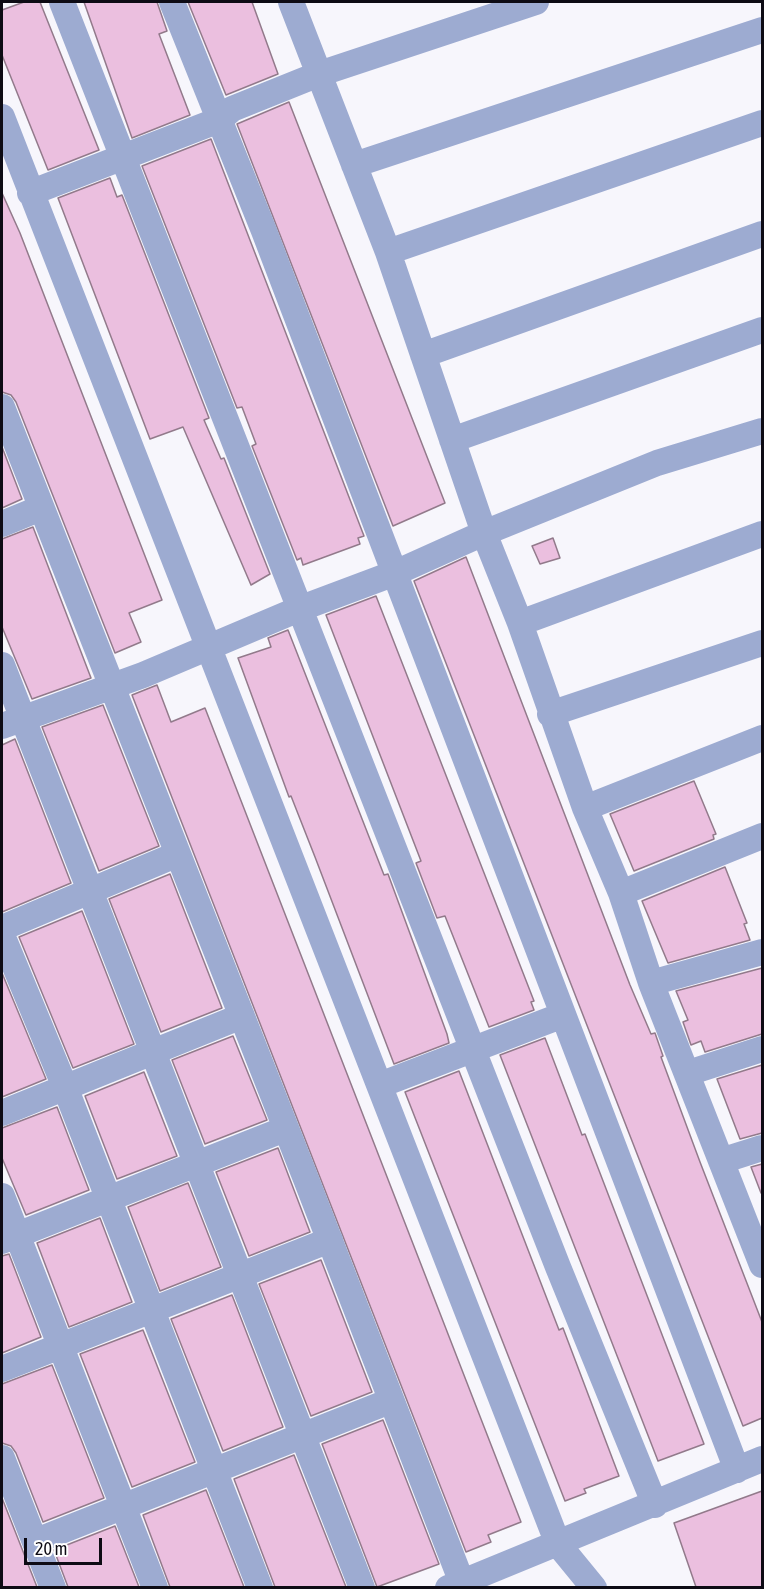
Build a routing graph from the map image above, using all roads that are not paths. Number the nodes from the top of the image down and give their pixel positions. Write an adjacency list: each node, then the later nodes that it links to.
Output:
1 (62, 2): 10 (street)
2 (172, 2): 8 (street)
3 (291, 2): 6 (street)
4 (536, 2): 6 (street)
5 (762, 30): 11 (street)
6 (319, 74): 8 (street); 11 (street)
7 (2, 117): 12 (street)
8 (219, 120): 10 (street); 24 (street)
9 (762, 123): 14 (street)
10 (123, 157): 12 (street); 25 (street)
11 (354, 165): 14 (street)
12 (30, 194): 28 (street)
13 (762, 234): 16 (street)
14 (388, 252): 16 (street)
15 (762, 330): 19 (street)
16 (423, 355): 19 (street)
17 (2, 406): 20 (street)
18 (762, 431): 22 (street)
19 (452, 440): 22 (street)
20 (41, 508): 21 (street); 30 (street)
21 (2, 524)
22 (484, 533): 24 (street); 26 (street)
23 (762, 534): 26 (street)
24 (395, 573): 25 (street); 43 (street)
25 (299, 609): 28 (street); 45 (street)
26 (520, 623): 31 (street)
27 (762, 643): 31 (street)
28 (209, 645): 30 (street); 49 (street)
29 (2, 665): 32 (street)
30 (111, 684): 32 (street); 36 (street)
31 (550, 714): 34 (street)
32 (12, 724): 37 (street)
33 (762, 738): 34 (street)
34 (585, 808): 38 (street)
35 (762, 836): 38 (street)
36 (178, 854): 37 (street); 44 (street)
37 (89, 891): 39 (street); 47 (street)
38 (621, 893): 42 (street)
39 (2, 928)
40 (2, 935): 50 (street)
41 (762, 952): 42 (street)
42 (651, 983): 48 (street)
43 (563, 1015): 45 (street); 70 (street)
44 (242, 1016): 47 (street); 52 (street)
45 (473, 1047): 49 (street); 71 (street)
46 (762, 1049): 48 (street)
47 (154, 1053): 50 (street); 55 (street)
48 (688, 1073): 54 (street)
49 (380, 1085): 74 (street)
50 (65, 1088): 51 (street); 57 (street)
51 (2, 1113)
52 (285, 1129): 55 (street); 59 (street)
53 (762, 1148): 54 (street)
54 (721, 1161): 60 (street)
55 (195, 1165): 57 (street); 61 (street)
56 (2, 1196): 58 (street)
57 (108, 1200): 58 (street); 62 (street)
58 (9, 1238): 63 (street)
59 (330, 1240): 61 (street); 65 (street)
60 (760, 1255)
61 (239, 1276): 62 (street); 66 (street)
62 (150, 1310): 63 (street); 69 (street)
63 (59, 1346): 64 (street); 72 (street)
64 (2, 1369)
65 (390, 1401): 66 (street); 75 (street)
66 (303, 1433): 69 (street); 79 (street)
67 (2, 1458): 73 (street)
68 (762, 1460): 70 (street)
69 (214, 1470): 72 (street); 78 (street)
70 (738, 1470): 71 (street)
71 (655, 1505): 74 (street)
72 (122, 1506): 73 (street); 77 (street)
73 (36, 1541): 76 (street)
74 (558, 1544): 75 (street); 80 (street)
75 (458, 1586)
76 (53, 1587)
77 (155, 1587)
78 (260, 1587)
79 (362, 1587)
80 (594, 1587)

